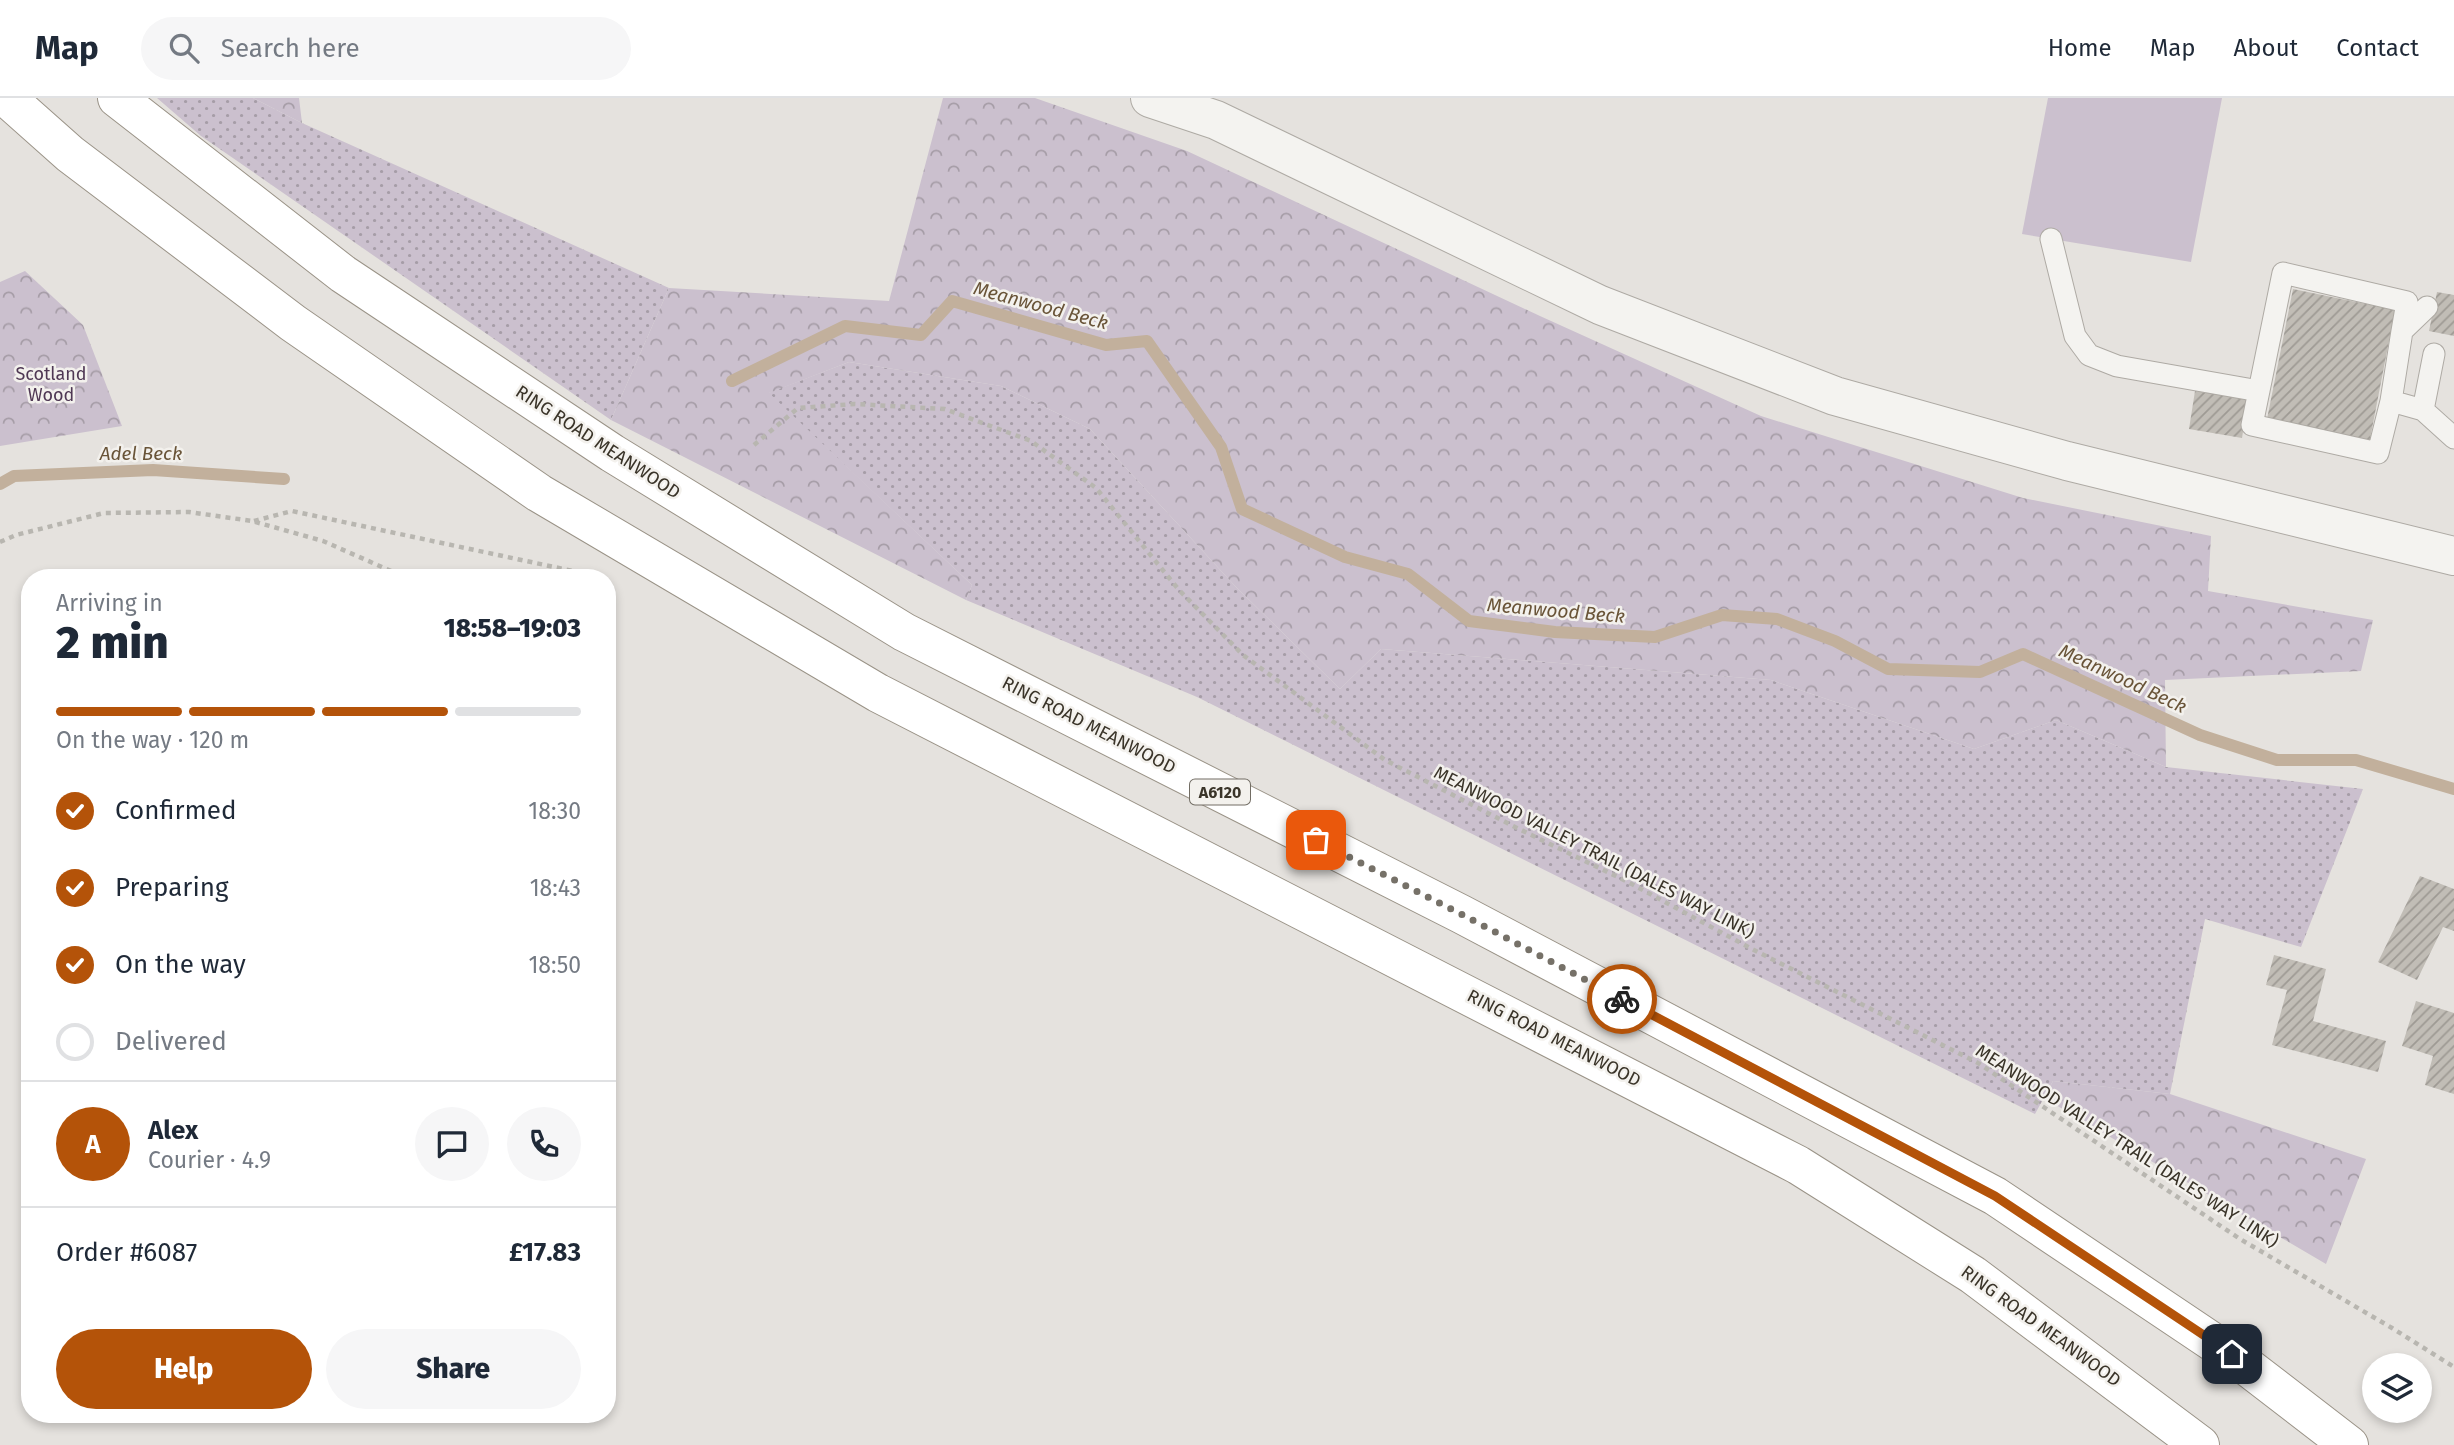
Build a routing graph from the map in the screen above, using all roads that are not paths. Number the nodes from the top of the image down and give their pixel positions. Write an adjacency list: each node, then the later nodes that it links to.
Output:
1 (7, 98): 13 (highway, RING ROAD MEANWOOD)
2 (117, 98): 14 (highway, RING ROAD MEANWOOD / A6120)
3 (1150, 98): 12 (street)
4 (2051, 239): 8 (lane)
5 (2427, 307): 6 (lane)
6 (2402, 331): 8 (lane); 9 (lane)
7 (2434, 354): 10 (lane)
8 (2259, 391): 9 (lane)
9 (2391, 401): 10 (lane)
10 (2423, 410): 11 (lane)
11 (2454, 438)
12 (2454, 556)
13 (2200, 1445)
14 (2349, 1445)

